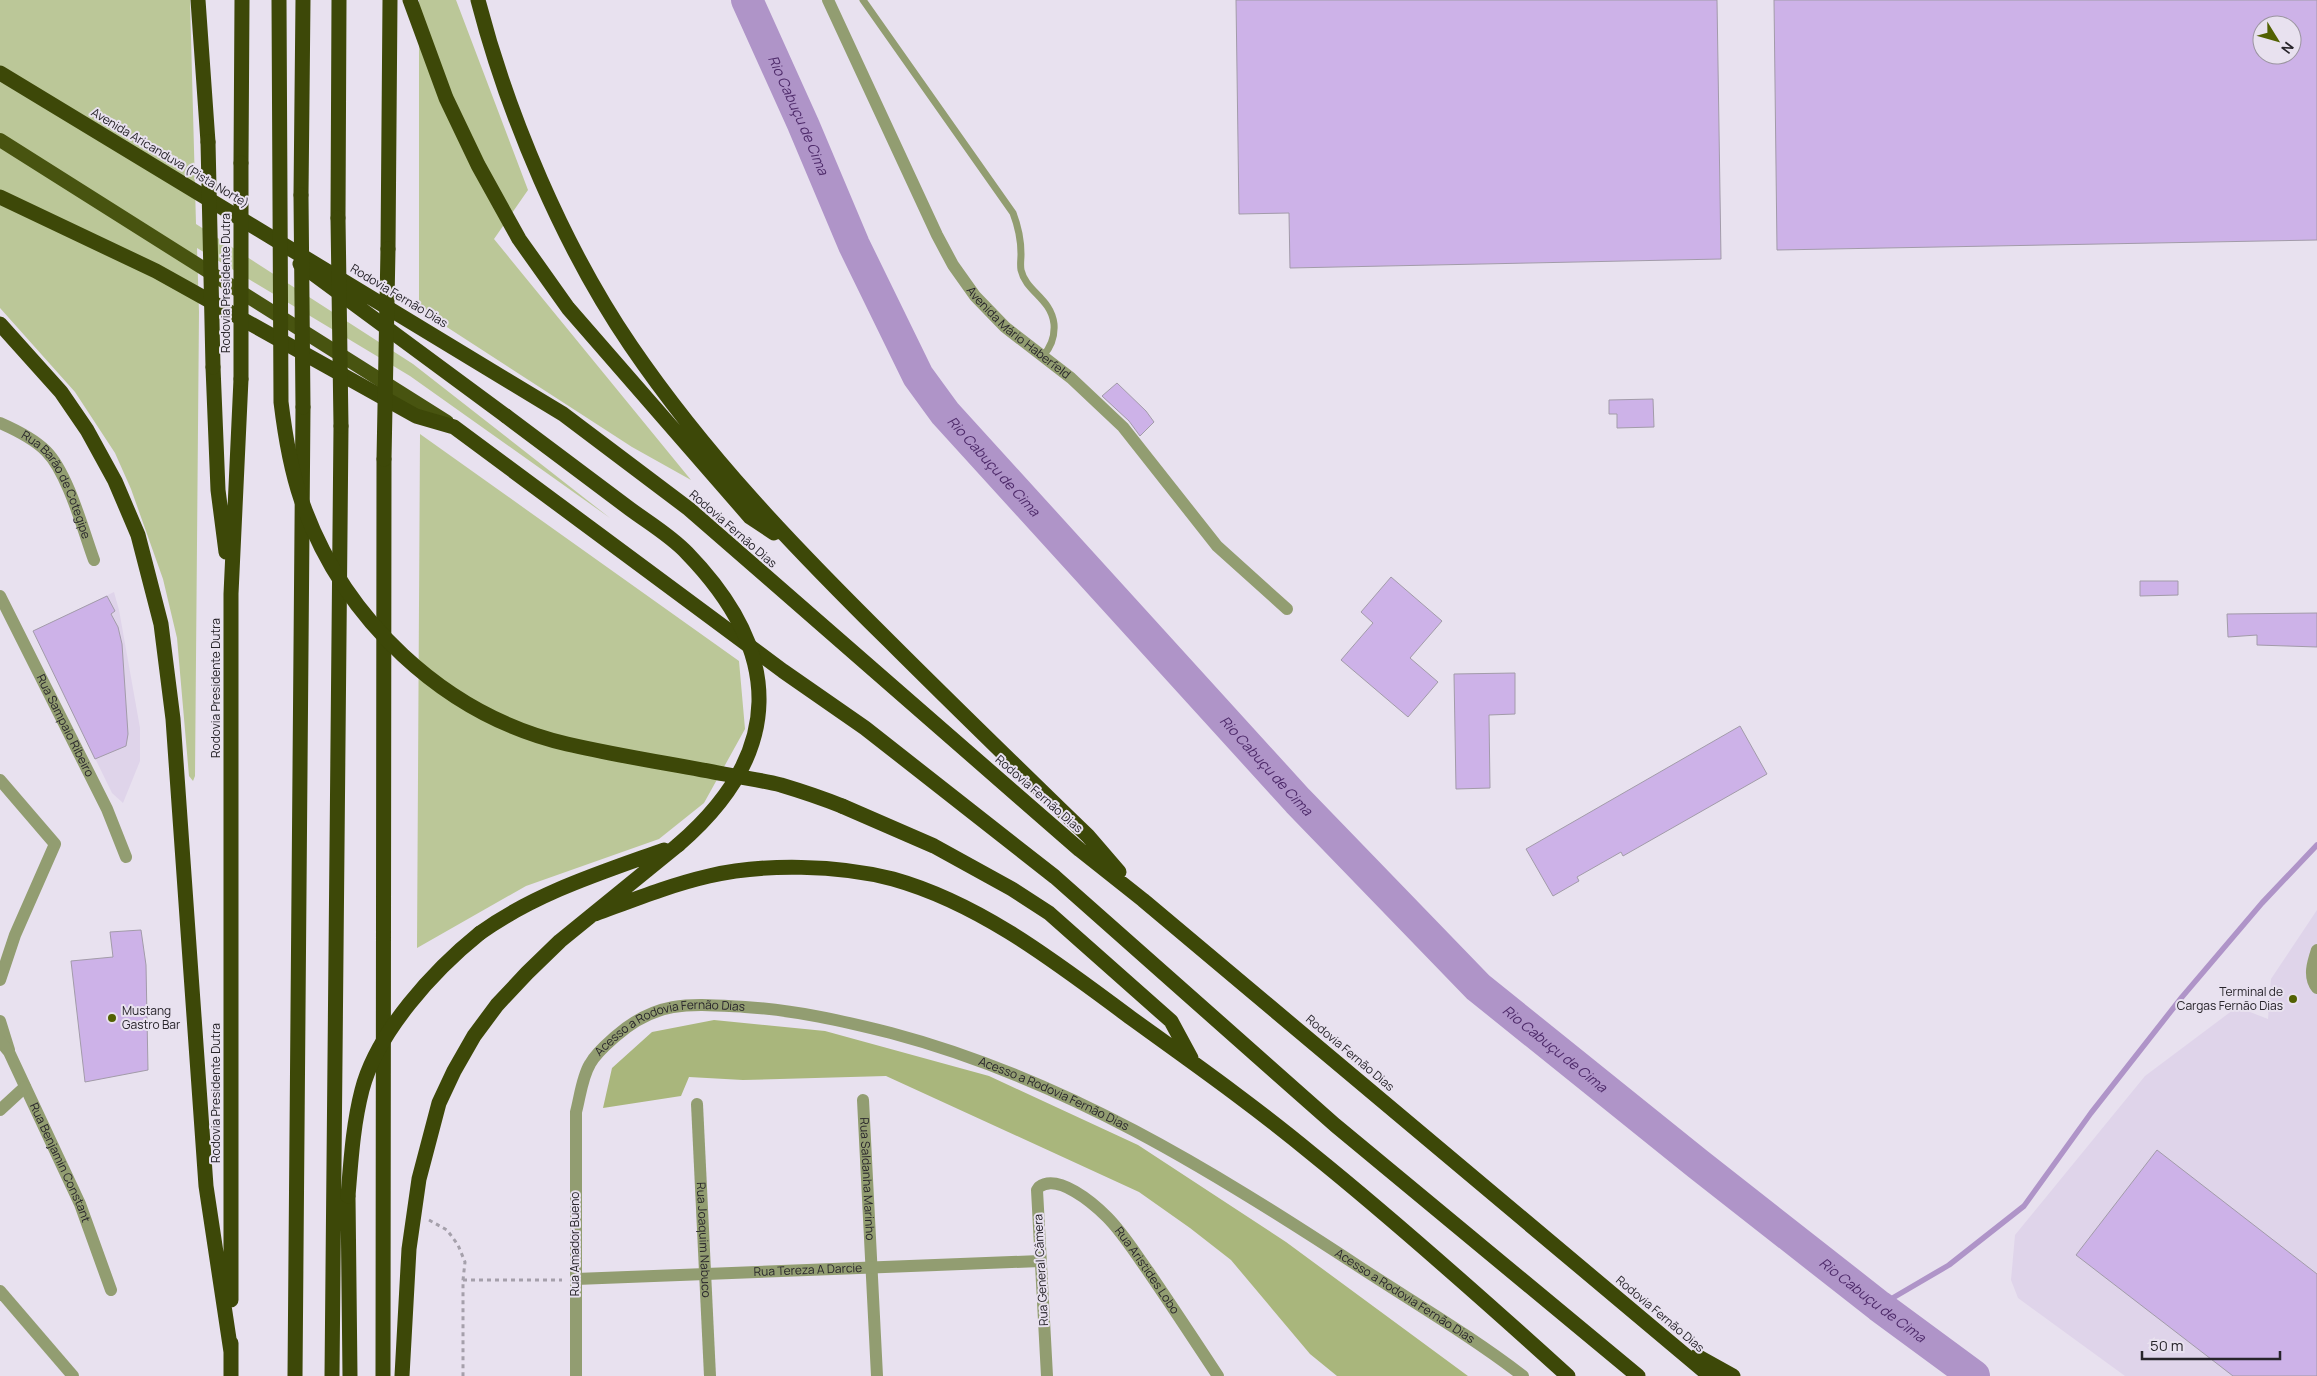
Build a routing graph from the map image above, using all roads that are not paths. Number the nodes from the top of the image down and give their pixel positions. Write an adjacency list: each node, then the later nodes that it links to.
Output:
1 (198, 0): 22 (highway, bridge)
2 (242, 0): 22 (highway, Rodovia Presidente Dutra, bridge)
3 (279, 0): 36 (highway, bridge)
4 (303, 0): 53 (highway, bridge)
5 (339, 0): 54 (highway, bridge)
6 (390, 0): 56 (highway, bridge)
7 (410, 0): 20 (highway)
8 (478, 0): 20 (highway)
9 (828, 0): 17 (street, Avenida Mário Haberfeld)
10 (863, 0): 17 (lane)
11 (2, 76): 14 (highway, Avenida Aricanduva (Pista Norte))
12 (0, 140): 19 (highway)
13 (0, 197): 19 (highway)
14 (220, 205): 15 (highway, Avenida Aricanduva (Pista Norte)); 26 (highway, bridge)
15 (324, 268): 28 (highway, Rodovia Fernão Dias)
16 (0, 324): 50 (highway)
17 (1043, 356): 24 (street, Avenida Mário Haberfeld)
18 (0, 423): 21 (street, Rua Barão de Cotegipe)
19 (454, 427): 65 (highway)
20 (795, 548): 28 (highway)
21 (94, 560)
22 (231, 594): 50 (highway, Rodovia Presidente Dutra)
23 (0, 596): 27 (street, Rua Sampaio Ribeiro)
24 (1286, 609)
25 (0, 780): 31 (street)
26 (678, 845): 29 (highway); 55 (highway, bridge)
27 (126, 857)
28 (1143, 900): 49 (highway, Rodovia Fernão Dias)
29 (595, 914): 36 (highway); 57 (highway)
30 (2317, 950): 32 (street)
31 (0, 980)
32 (2315, 985)
33 (0, 1021): 35 (street)
34 (0, 1041): 35 (street, Rua Benjamin Constant)
35 (9, 1052): 37 (street, Rua Benjamin Constant)
36 (1195, 1064): 64 (highway)
37 (24, 1087): 40 (street); 47 (street, Rua Benjamin Constant)
38 (863, 1100): 44 (street, Rua Saldanha Marinho)
39 (697, 1104): 45 (street, Rua Joaquim Nabuco)
40 (0, 1110)
41 (576, 1112): 46 (street, Rua Amador Bueno); 63 (street, Acesso a Rodovia Fernão Dias)
42 (1060, 1184): 43 (street, Rua General Câmera); 62 (street, Rua Aristides Lobo)
43 (1040, 1261): 44 (street, Rua Tereza A Darcie); 61 (street, Rua General Câmera)
44 (872, 1267): 45 (street, Rua Tereza A Darcie); 60 (street, Rua Saldanha Marinho)
45 (706, 1275): 46 (street, Rua Tereza A Darcie); 59 (street, Rua Joaquim Nabuco)
46 (576, 1280): 58 (street, Rua Amador Bueno)
47 (111, 1290)
48 (0, 1291): 51 (street)
49 (1672, 1342): 66 (highway, Rodovia Fernão Dias); 67 (highway)
50 (231, 1352): 52 (highway, Rodovia Presidente Dutra)
51 (73, 1376)
52 (231, 1376)
53 (296, 1376)
54 (332, 1376)
55 (350, 1376)
56 (383, 1376)
57 (402, 1376)
58 (576, 1376)
59 (710, 1376)
60 (877, 1376)
61 (1047, 1376)
62 (1218, 1376)
63 (1523, 1376)
64 (1568, 1376)
65 (1638, 1376)
66 (1710, 1376)
67 (1733, 1376)

